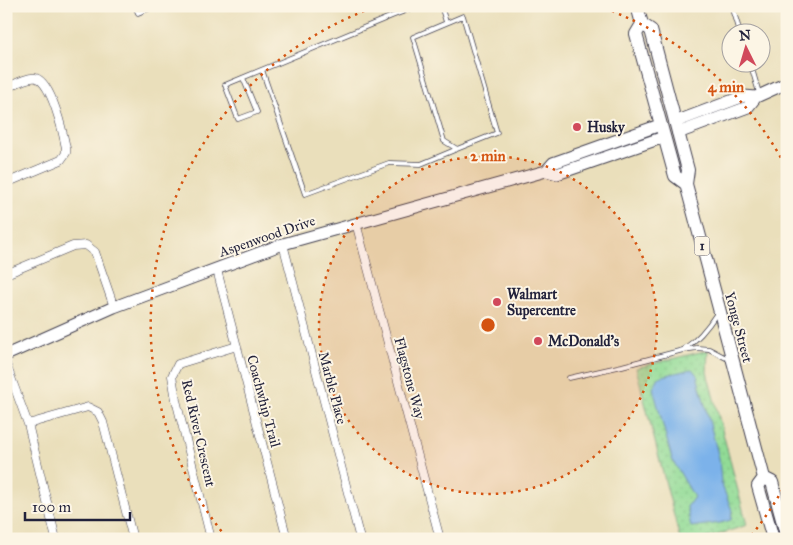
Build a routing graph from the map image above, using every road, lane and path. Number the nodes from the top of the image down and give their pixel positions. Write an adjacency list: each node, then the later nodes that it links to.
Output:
1 (135, 6): 2 (lane)
2 (155, 6)
3 (418, 6): 10 (lane)
4 (441, 6): 7 (lane)
5 (637, 6): 9 (main road, Yonge Street / 1)
6 (732, 6): 8 (lane)
7 (446, 22): 18 (lane); 18 (lane)
8 (737, 22)
9 (642, 24): 16 (main road, Yonge Street / 1); 17 (main road, Yonge Street / 1)
10 (262, 70): 12 (lane); 18 (lane)
11 (752, 72): 15 (lane)
12 (243, 78): 12 (lane)
13 (787, 83): 15 (street)
14 (6, 88): 19 (street)
15 (758, 96): 16 (street)
16 (677, 128): 17 (street); 17 (street); 20 (main road, Yonge Street / 1)
17 (662, 131): 20 (main road, Yonge Street / 1); 21 (street, Aspenwood Drive)
18 (457, 149)
19 (6, 183)
20 (686, 184): 26 (main road, Yonge Street / 1)
21 (356, 223): 22 (street, Aspenwood Drive); 41 (street, Flagstone Way)
22 (283, 244): 23 (street, Aspenwood Drive); 40 (street, Marble Place)
23 (217, 270): 25 (street, Aspenwood Drive); 27 (street, Coachwhip Trail)
24 (6, 274): 25 (street)
25 (114, 307): 29 (street, Aspenwood Drive)
26 (719, 309): 28 (lane); 30 (main road, Yonge Street / 1)
27 (237, 346): 38 (street, Red River Crescent); 39 (street, Coachwhip Trail)
28 (683, 350): 30 (lane); 32 (lane)
29 (6, 355)
30 (733, 362): 34 (main road, Yonge Street / 1)
31 (6, 364): 33 (street)
32 (569, 378)
33 (28, 424): 36 (street); 37 (street)
34 (764, 478): 35 (main road, Yonge Street / 1); 42 (main road, Yonge Street / 1)
35 (786, 535): 42 (street)
36 (56, 539)
37 (133, 539)
38 (211, 539)
39 (287, 539)
40 (360, 539)
41 (440, 539)
42 (772, 539)

